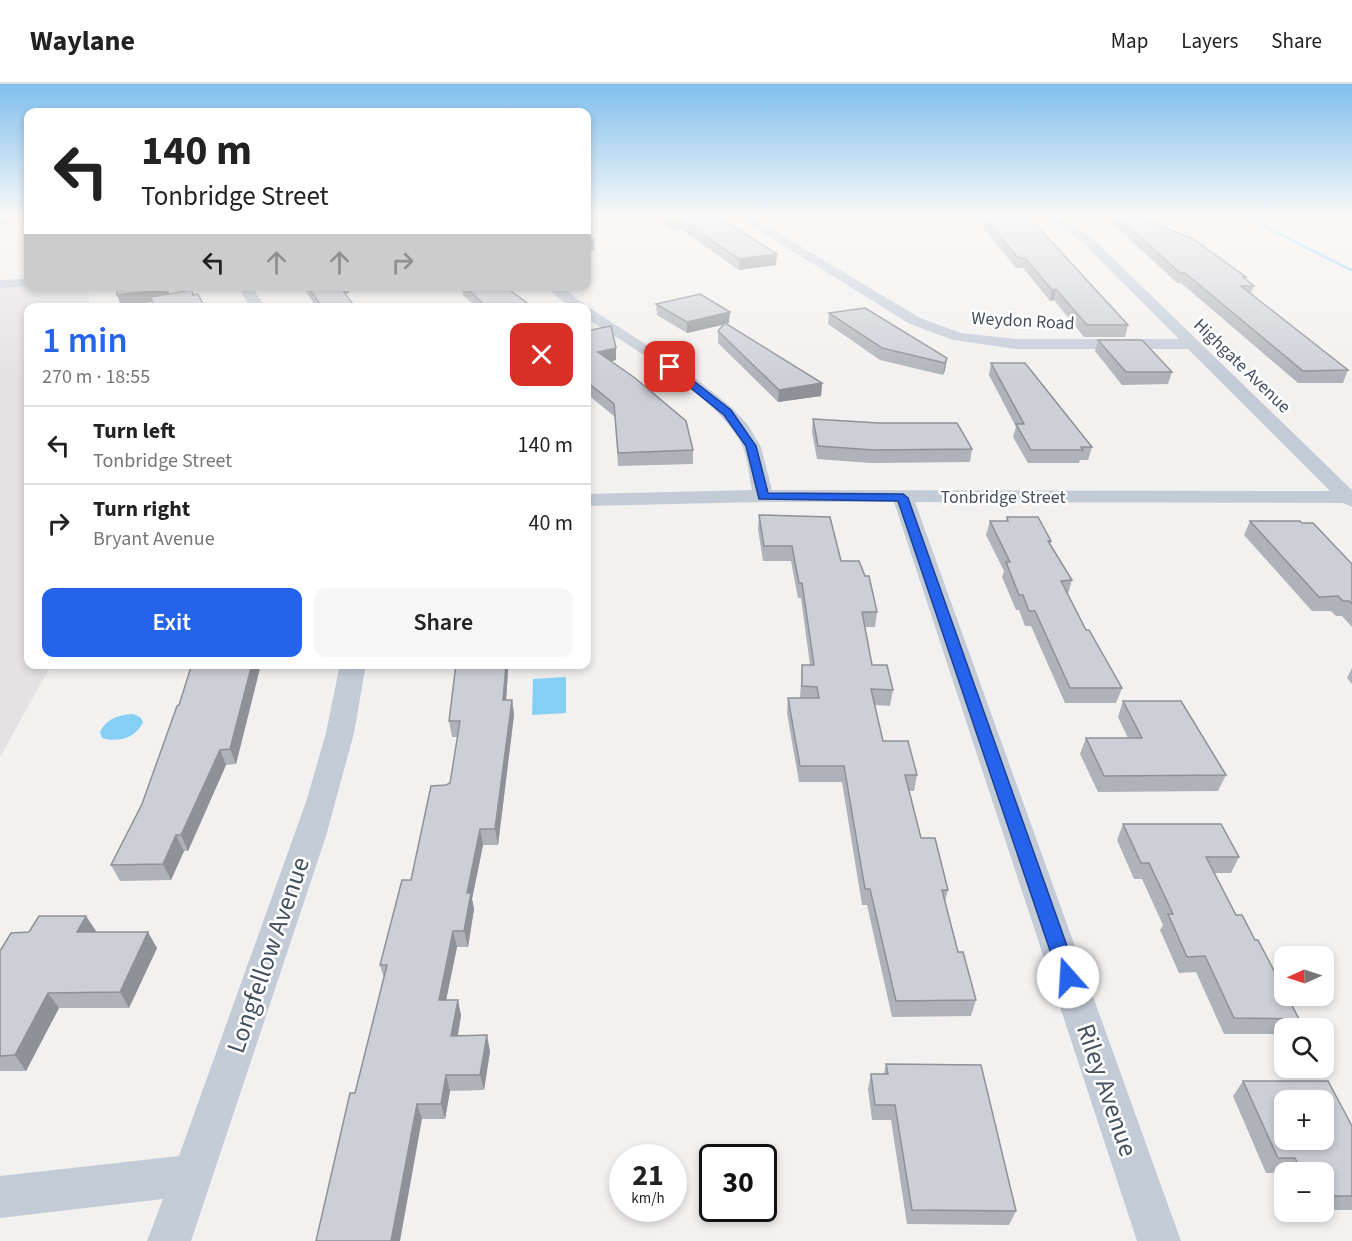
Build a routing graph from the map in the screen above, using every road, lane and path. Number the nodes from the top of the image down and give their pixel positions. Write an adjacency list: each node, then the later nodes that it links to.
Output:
1 (831, 270): 8 (street, Weydon Road)
2 (1116, 270): 8 (street, Highgate Avenue)
3 (24, 283): 4 (street)
4 (0, 284)
5 (557, 291): 6 (street)
6 (574, 303)
7 (591, 314): 9 (street)
8 (1191, 344): 11 (street, Highgate Avenue)
9 (763, 496): 10 (street, Tonbridge Street); 12 (street, Tonbridge Street)
10 (903, 498): 11 (street, Tonbridge Street); 17 (street, Riley Avenue)
11 (1350, 499)
12 (591, 500)
13 (352, 669): 14 (street, Longfellow Avenue)
14 (192, 1174): 15 (street); 16 (street, Longfellow Avenue)
15 (0, 1197)
16 (169, 1241)
17 (1159, 1241)

